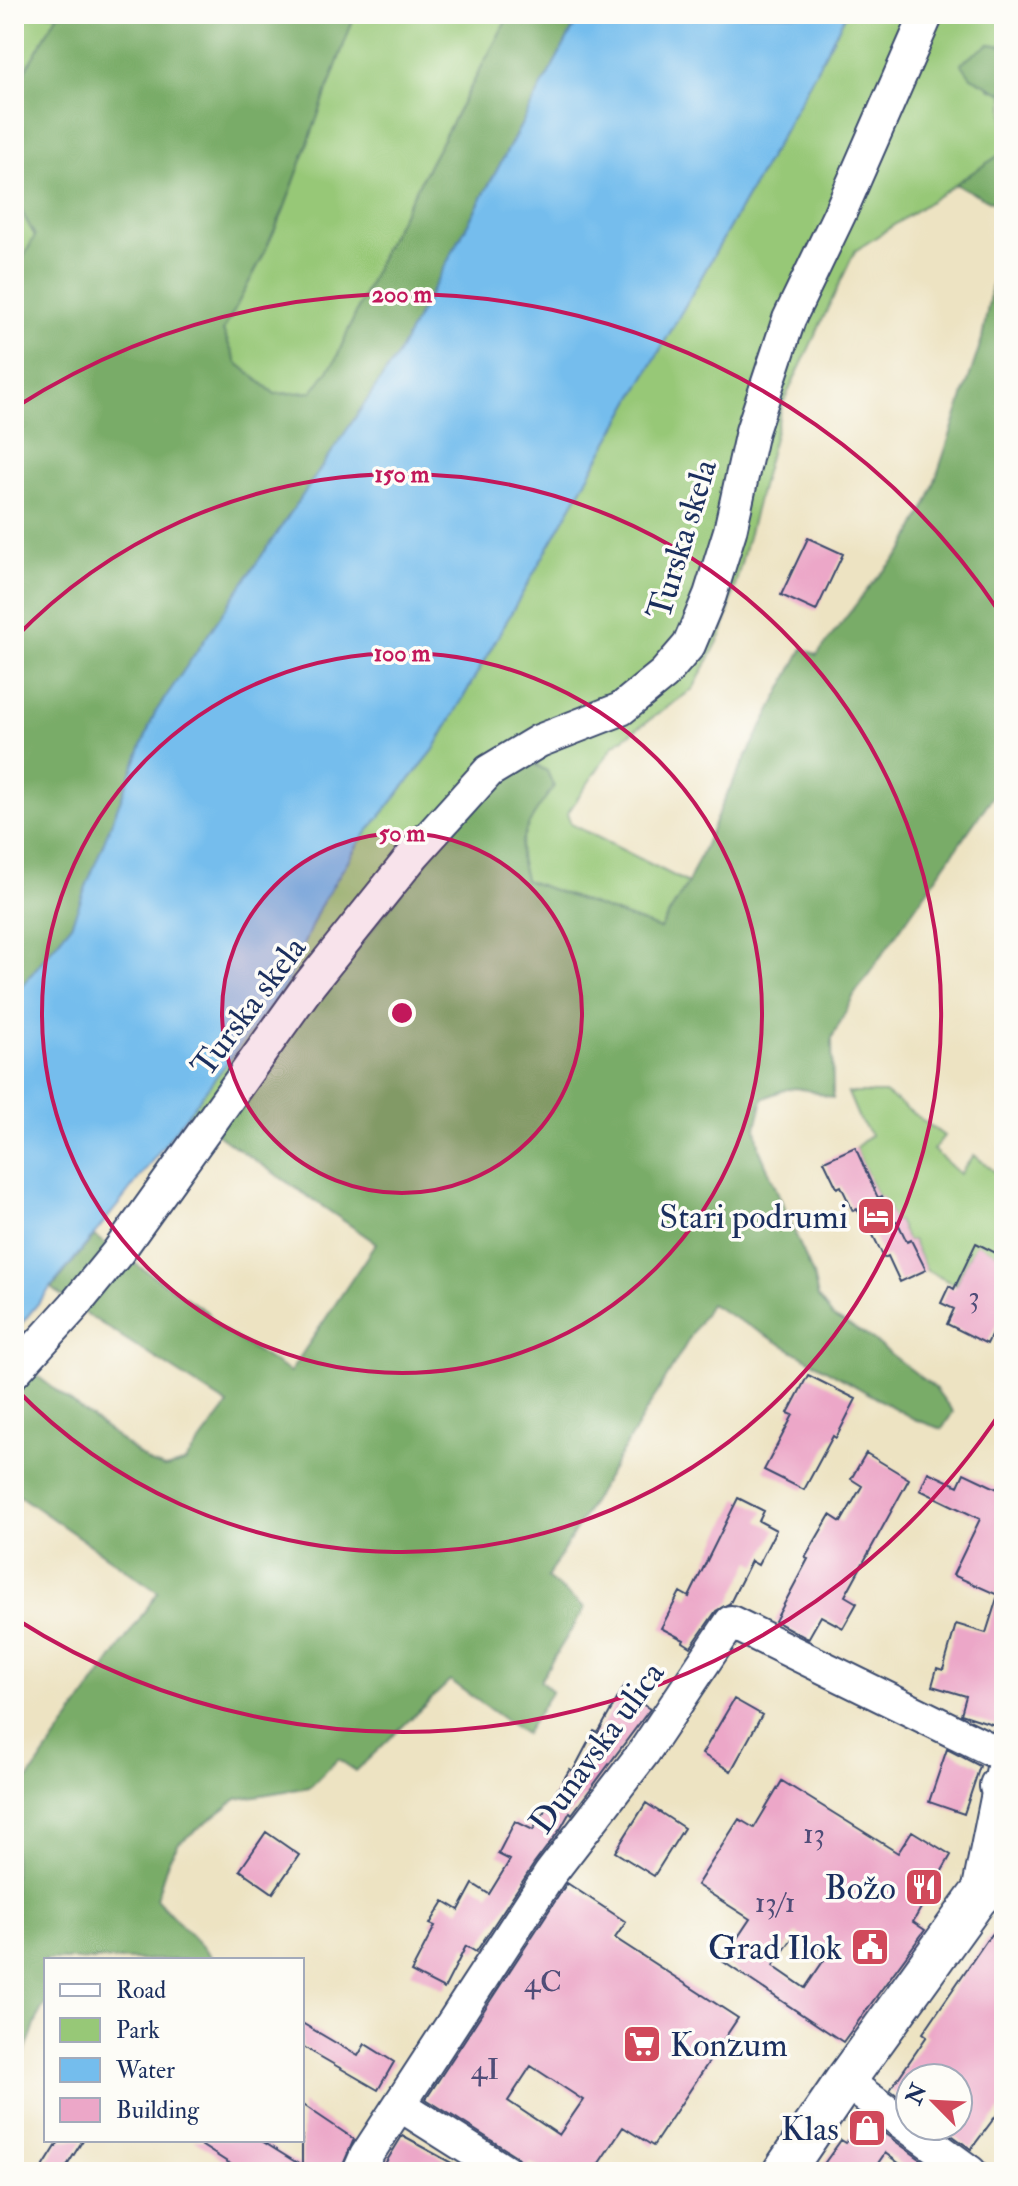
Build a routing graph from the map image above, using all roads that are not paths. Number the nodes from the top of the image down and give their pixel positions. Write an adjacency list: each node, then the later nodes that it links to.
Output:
1 (927, 14): 2 (street, Turska skela)
2 (14, 1372)
3 (1003, 1775): 4 (street); 6 (street, Dunavska ulica)
4 (991, 1885): 5 (main road)
5 (845, 2081): 9 (main road); 10 (street)
6 (400, 2105): 7 (street, Dunavska ulica); 8 (street)
7 (359, 2172)
8 (506, 2172)
9 (783, 2172)
10 (970, 2172)

